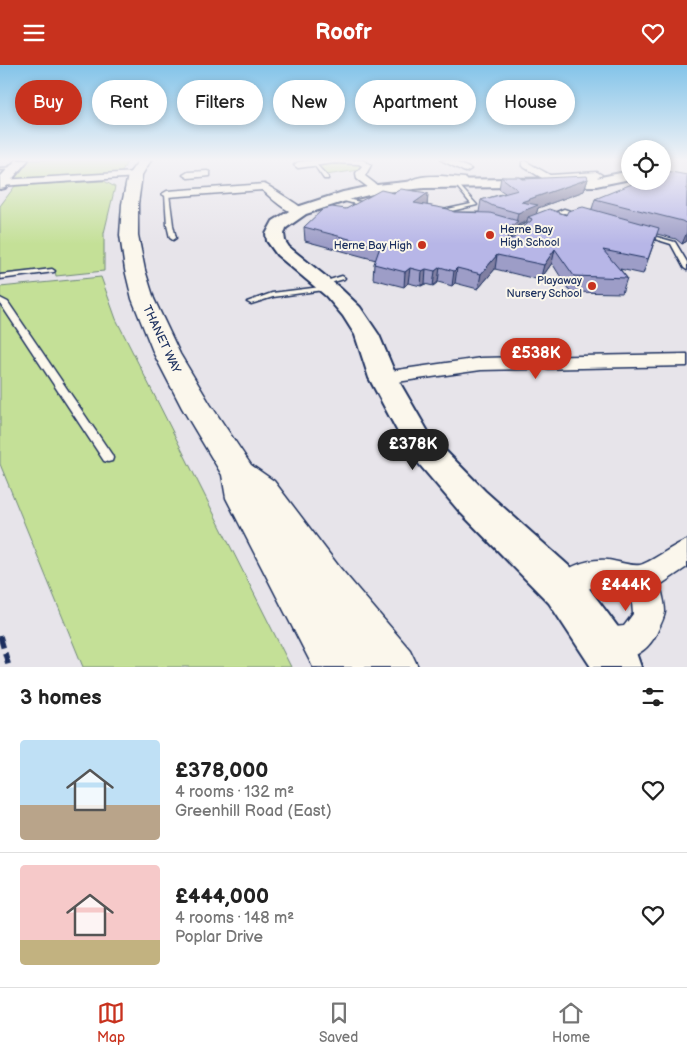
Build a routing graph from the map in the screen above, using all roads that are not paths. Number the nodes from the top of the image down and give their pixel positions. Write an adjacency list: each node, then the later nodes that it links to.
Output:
1 (133, 188): 27 (main road, THANET WAY)
2 (249, 188): 7 (street)
3 (265, 188): 11 (street)
4 (384, 188): 6 (street)
5 (463, 188): 10 (lane)
6 (377, 189): 8 (street)
7 (167, 194): 17 (lane)
8 (338, 198): 9 (lane); 11 (street)
9 (368, 205)
10 (457, 208): 12 (lane); 14 (lane)
11 (300, 211): 21 (street)
12 (474, 214)
13 (582, 216): 16 (lane)
14 (446, 218)
15 (638, 232): 18 (lane)
16 (518, 237)
17 (173, 239)
18 (687, 267)
19 (52, 271): 20 (lane)
20 (0, 277)
21 (331, 283): 23 (lane); 25 (street)
22 (0, 300): 26 (lane)
23 (251, 303)
24 (687, 360): 25 (street)
25 (383, 379): 30 (street)
26 (108, 458)
27 (239, 474): 32 (main road, THANET WAY); 33 (main road, THANET WAY)
28 (687, 553): 29 (street)
29 (644, 579): 30 (street); 31 (street)
30 (564, 589): 31 (street)
31 (608, 659)
32 (340, 667)
33 (393, 667)

